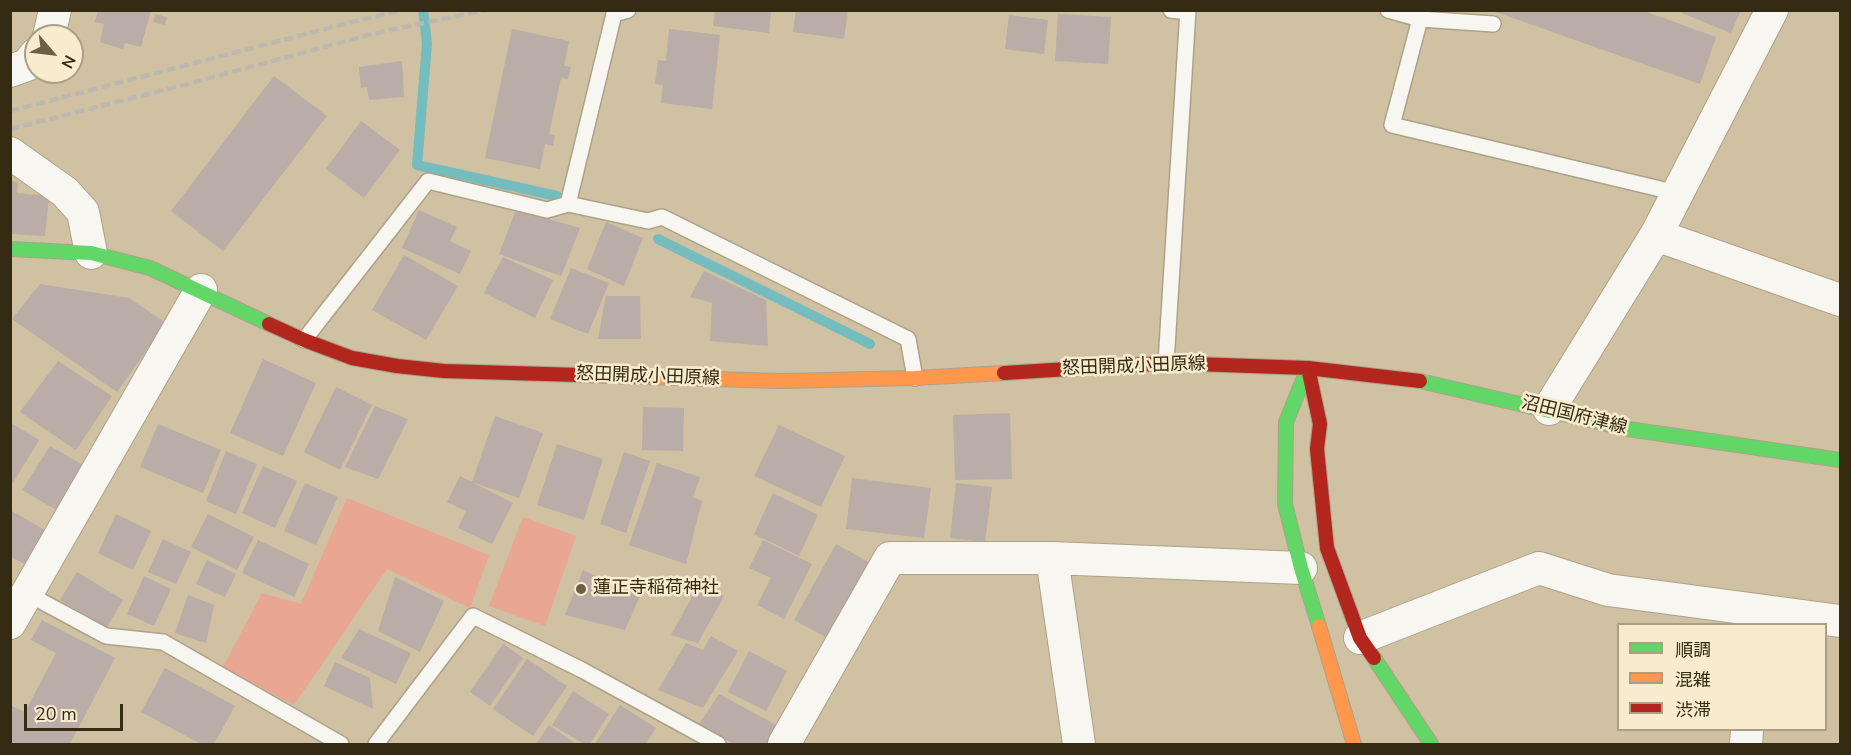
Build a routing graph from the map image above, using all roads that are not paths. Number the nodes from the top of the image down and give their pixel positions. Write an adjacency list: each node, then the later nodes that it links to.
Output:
1 (628, 10): 12 (lane)
2 (1171, 10): 5 (lane)
3 (1388, 10): 6 (lane)
4 (1772, 10): 11 (street)
5 (1188, 11): 19 (lane)
6 (1420, 19): 7 (lane); 11 (lane)
7 (1493, 24)
8 (24, 65): 9 (street)
9 (10, 71)
10 (10, 153): 15 (street)
11 (1677, 193): 13 (street)
12 (568, 204): 18 (lane); 21 (lane)
13 (1656, 235): 17 (street); 22 (street)
14 (10, 249): 15 (main road, 怒田開成小田原線)
15 (91, 253): 16 (main road, 怒田開成小田原線)
16 (201, 290): 18 (main road, 怒田開成小田原線); 26 (street)
17 (1837, 292)
18 (304, 340): 21 (main road, 怒田開成小田原線)
19 (1166, 363): 20 (main road, 怒田開成小田原線); 21 (main road, 怒田開成小田原線)
20 (1308, 368): 22 (main road, 沼田国府津線); 25 (main road); 30 (main road)
21 (915, 378)
22 (1549, 409): 23 (main road, 沼田国府津線)
23 (1840, 460)
24 (1052, 558): 25 (street); 34 (street); 35 (street)
25 (1301, 568): 36 (main road)
26 (28, 594): 29 (street); 31 (lane)
27 (1754, 617): 28 (street); 30 (street)
28 (1840, 621)
29 (10, 623)
30 (1360, 638): 37 (main road)
31 (340, 744)
32 (376, 744): 33 (lane)
33 (718, 744)
34 (784, 744)
35 (1079, 744)
36 (1354, 744)
37 (1431, 744)

